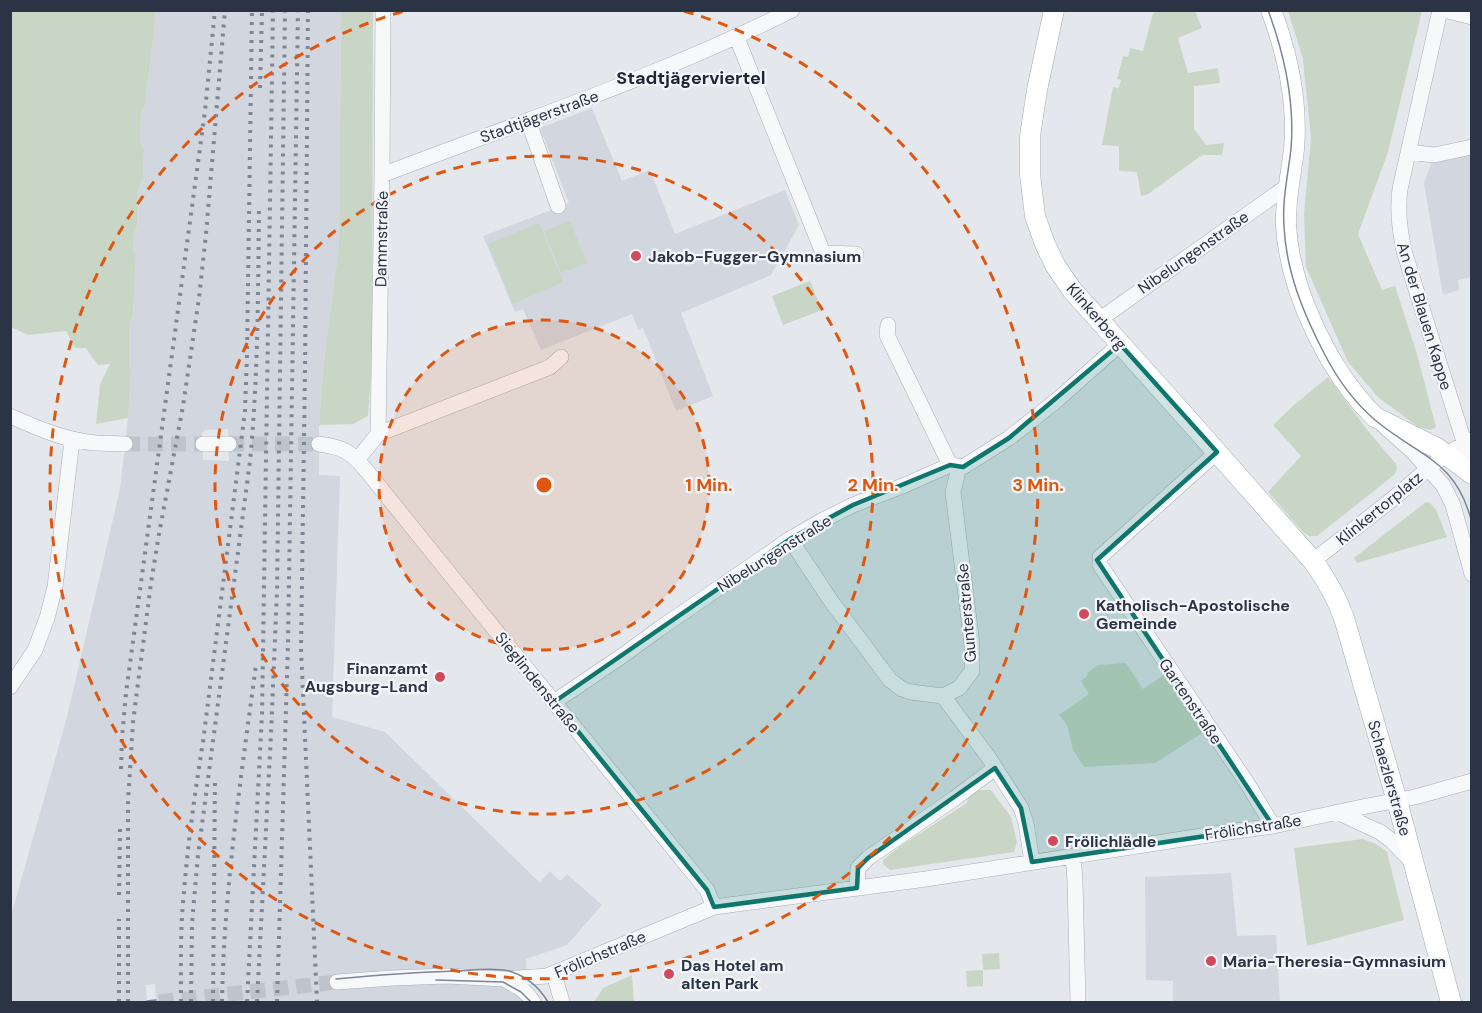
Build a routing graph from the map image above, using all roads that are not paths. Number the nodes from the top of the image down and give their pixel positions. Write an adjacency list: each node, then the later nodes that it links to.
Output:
1 (383, 10): 11 (street, Dammstraße)
2 (792, 10): 7 (street, Stadtjägerstraße)
3 (1054, 10): 15 (main road, Klinkerberg)
4 (1271, 10): 12 (main road)
5 (1442, 10): 6 (street); 10 (street, An der Blauen Kappe)
6 (1472, 17)
7 (737, 38): 8 (street, Stadtjägerstraße); 14 (street)
8 (528, 120): 11 (street, Stadtjägerstraße); 13 (street)
9 (1472, 147): 10 (street)
10 (1408, 152): 23 (street, An der Blauen Kappe)
11 (382, 175): 21 (street, Dammstraße)
12 (1289, 187): 15 (street, Nibelungenstraße); 20 (main road)
13 (558, 206)
14 (856, 254)
15 (1099, 320): 17 (main road, Klinkerberg)
16 (888, 325): 31 (street)
17 (1120, 344): 28 (main road, Klinkerberg); 31 (street, Nibelungenstraße)
18 (561, 357): 21 (street)
19 (10, 416): 22 (street)
20 (1375, 417): 29 (main road); 32 (street)
21 (378, 434): 30 (street)
22 (72, 440): 24 (street); 37 (street)
23 (1468, 442): 29 (street, Klinkertorplatz); 33 (street, An der Blauen Kappe)
24 (125, 444)
25 (203, 444): 26 (street)
26 (229, 444)
27 (319, 444): 30 (street)
28 (1217, 452): 35 (main road, Klinkerberg); 44 (street, Gartenstraße)
29 (1446, 454): 32 (street, Klinkertorplatz); 33 (main road)
30 (357, 460): 39 (street, Sieglindenstraße)
31 (955, 466): 34 (street, Nibelungenstraße); 38 (street, Gunterstraße)
32 (1428, 468): 35 (street, Klinkertorplatz); 36 (street)
33 (1472, 474)
34 (790, 539): 38 (street); 39 (street, Nibelungenstraße)
35 (1312, 561): 42 (main road, Schaezlerstraße)
36 (1472, 574)
37 (10, 687)
38 (943, 696): 40 (street)
39 (554, 702): 49 (street, Sieglindenstraße)
40 (995, 768): 46 (street); 48 (street)
41 (1472, 781): 42 (street, Frölichstraße)
42 (1397, 801): 43 (street, Frölichstraße); 47 (main road, Schaezlerstraße)
43 (1337, 812): 44 (street, Frölichstraße); 47 (street)
44 (1273, 826): 45 (street, Frölichstraße)
45 (1073, 856): 46 (street, Frölichstraße); 56 (street)
46 (1032, 862): 48 (street, Frölichstraße)
47 (1414, 863): 57 (main road, Schaezlerstraße)
48 (857, 888): 49 (street, Frölichstraße)
49 (714, 907): 50 (street, Frölichstraße)
50 (554, 974): 51 (street, Frölichstraße); 55 (street)
51 (536, 978): 52 (street, Frölichstraße); 54 (street)
52 (504, 979): 53 (street, Frölichstraße); 54 (street)
53 (337, 982)
54 (535, 1002)
55 (562, 1002)
56 (1077, 1002)
57 (1451, 1002)

